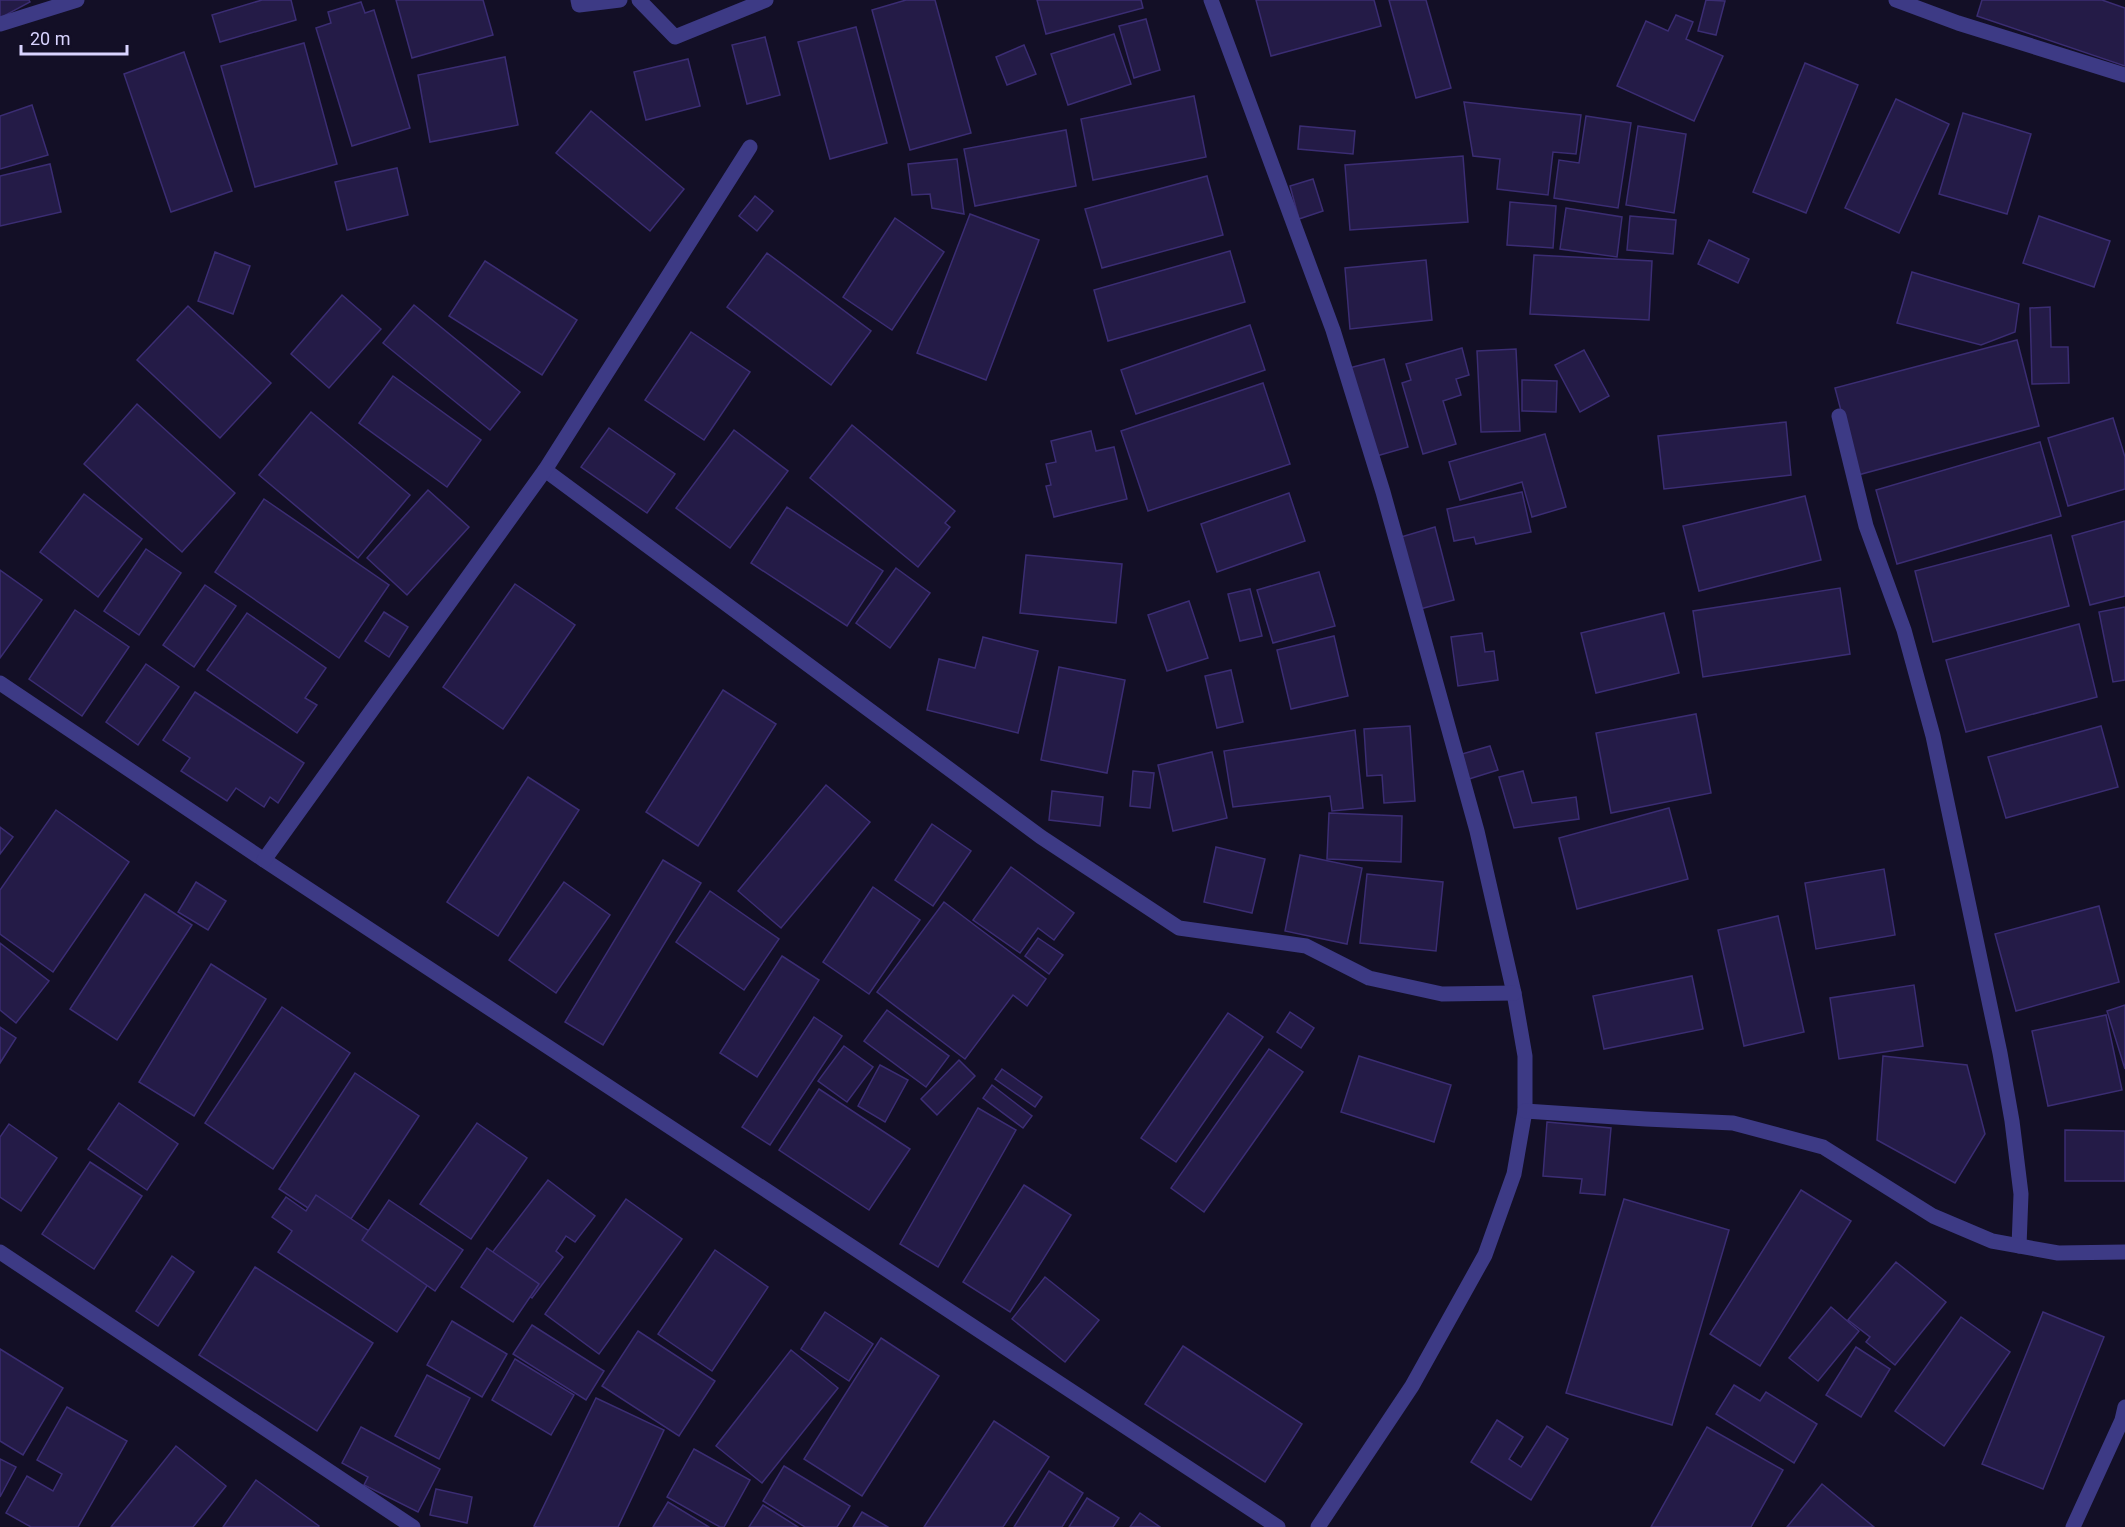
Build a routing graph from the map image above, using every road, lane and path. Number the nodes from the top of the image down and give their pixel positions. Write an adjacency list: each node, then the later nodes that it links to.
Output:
1 (77, 0): 8 (street)
2 (578, 0): 3 (street)
3 (620, 0)
4 (639, 0): 5 (street)
5 (766, 0)
6 (1211, 0): 15 (street)
7 (1896, 0): 9 (street)
8 (0, 24)
9 (2125, 75)
10 (750, 147): 12 (street)
11 (1839, 416): 17 (street)
12 (545, 470): 14 (street); 15 (street)
13 (0, 683): 14 (street)
14 (264, 860): 22 (street)
15 (1514, 993): 16 (street)
16 (1525, 1111): 17 (street); 23 (street)
17 (2019, 1246): 18 (street)
18 (2125, 1251)
19 (0, 1252): 21 (street)
20 (2125, 1407): 24 (street)
21 (412, 1527)
22 (1278, 1527)
23 (1318, 1527)
24 (2073, 1527)

